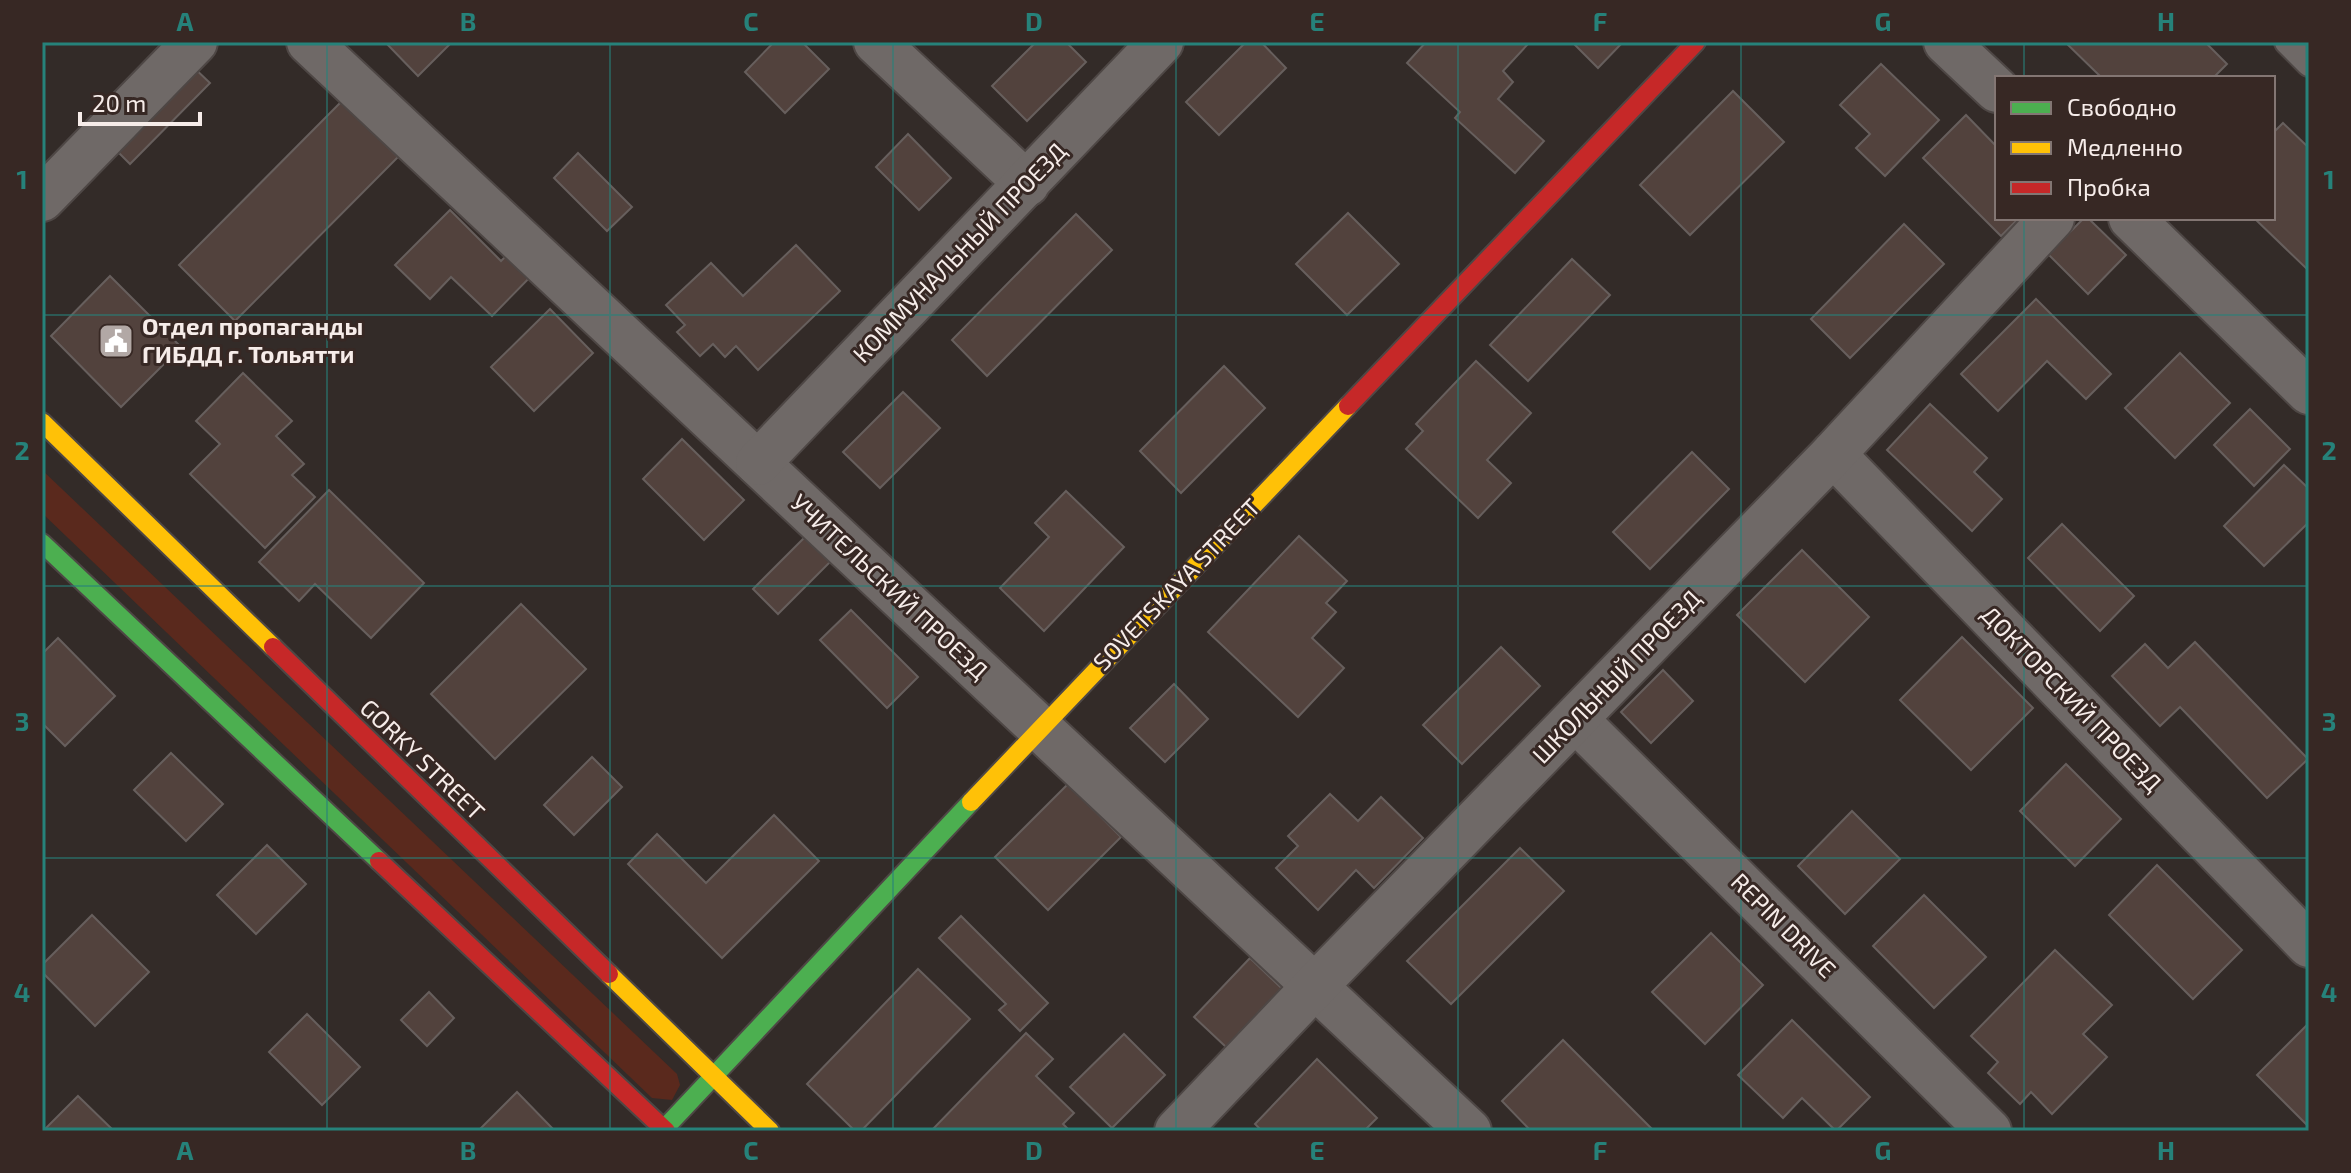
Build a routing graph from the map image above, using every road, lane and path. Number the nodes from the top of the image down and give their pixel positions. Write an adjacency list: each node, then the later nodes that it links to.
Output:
1 (195, 42): 11 (street)
2 (309, 42): 17 (street, УЧИТЕЛЬСКИЙ ПРОЕЗД)
3 (876, 42): 10 (street)
4 (1161, 42): 10 (street, КОММУНАЛЬНЫЙ ПРОЕЗД)
5 (1696, 42): 20 (main road, SOVETSKAYA STREET)
6 (1946, 42): 9 (street)
7 (2287, 42): 8 (lane)
8 (2309, 64)
9 (1995, 88)
10 (1027, 184): 17 (street, КОММУНАЛЬНЫЙ ПРОЕЗД)
11 (42, 199)
12 (2050, 220): 16 (street, ШКОЛЬНЫЙ ПРОЕЗД)
13 (2133, 220): 14 (street)
14 (2309, 392)
15 (42, 422): 23 (main road, GORKY STREET)
16 (1833, 454): 19 (street, ШКОЛЬНЫЙ ПРОЕЗД); 21 (street, ДОКТОРСКИЙ ПРОЕЗД)
17 (758, 463): 20 (street, УЧИТЕЛЬСКИЙ ПРОЕЗД)
18 (42, 543): 24 (main road)
19 (1576, 720): 22 (street, ШКОЛЬНЫЙ ПРОЕЗД); 28 (street, REPIN DRIVE)
20 (1040, 728): 22 (street, УЧИТЕЛЬСКИЙ ПРОЕЗД); 23 (main road, SOVETSKAYA STREET)
21 (2309, 945)
22 (1315, 986): 26 (street, ШКОЛЬНЫЙ ПРОЕЗД); 27 (street, УЧИТЕЛЬСКИЙ ПРОЕЗД)
23 (714, 1078): 24 (main road, SOVETSKAYA STREET); 25 (main road, GORKY STREET)
24 (665, 1130)
25 (770, 1131)
26 (1177, 1131)
27 (1469, 1131)
28 (1989, 1131)

